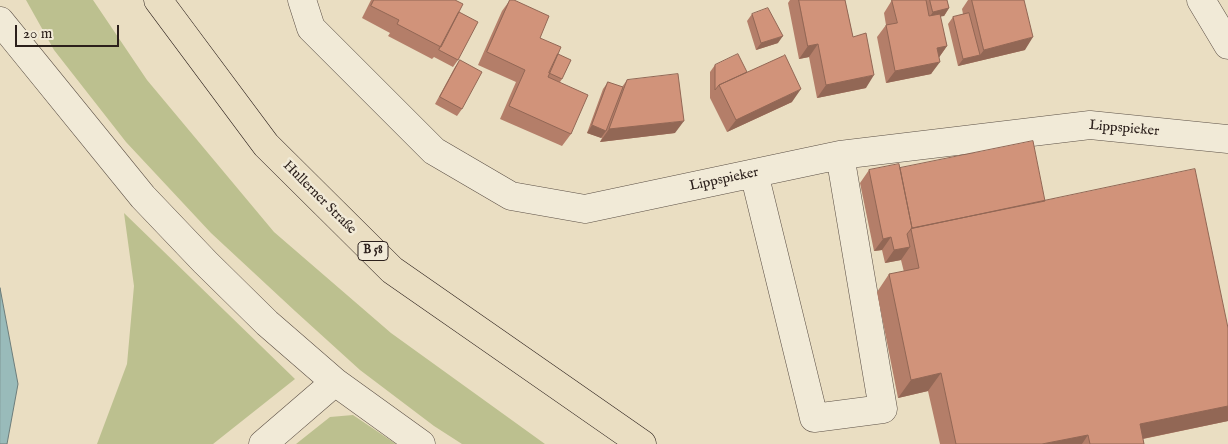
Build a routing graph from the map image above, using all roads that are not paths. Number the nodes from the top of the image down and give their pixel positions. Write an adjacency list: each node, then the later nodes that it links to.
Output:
1 (158, 0): 12 (main road, Hullerner Straße / B 58)
2 (302, 0): 8 (street, Lippspieker)
3 (1201, 0): 5 (street)
4 (0, 21): 9 (street)
5 (1228, 45)
6 (1228, 139): 7 (street, Lippspieker)
7 (840, 155): 8 (street, Lippspieker); 8 (street)
8 (754, 173)
9 (335, 382): 10 (street); 11 (street)
10 (263, 444)
11 (421, 444)
12 (642, 444)

